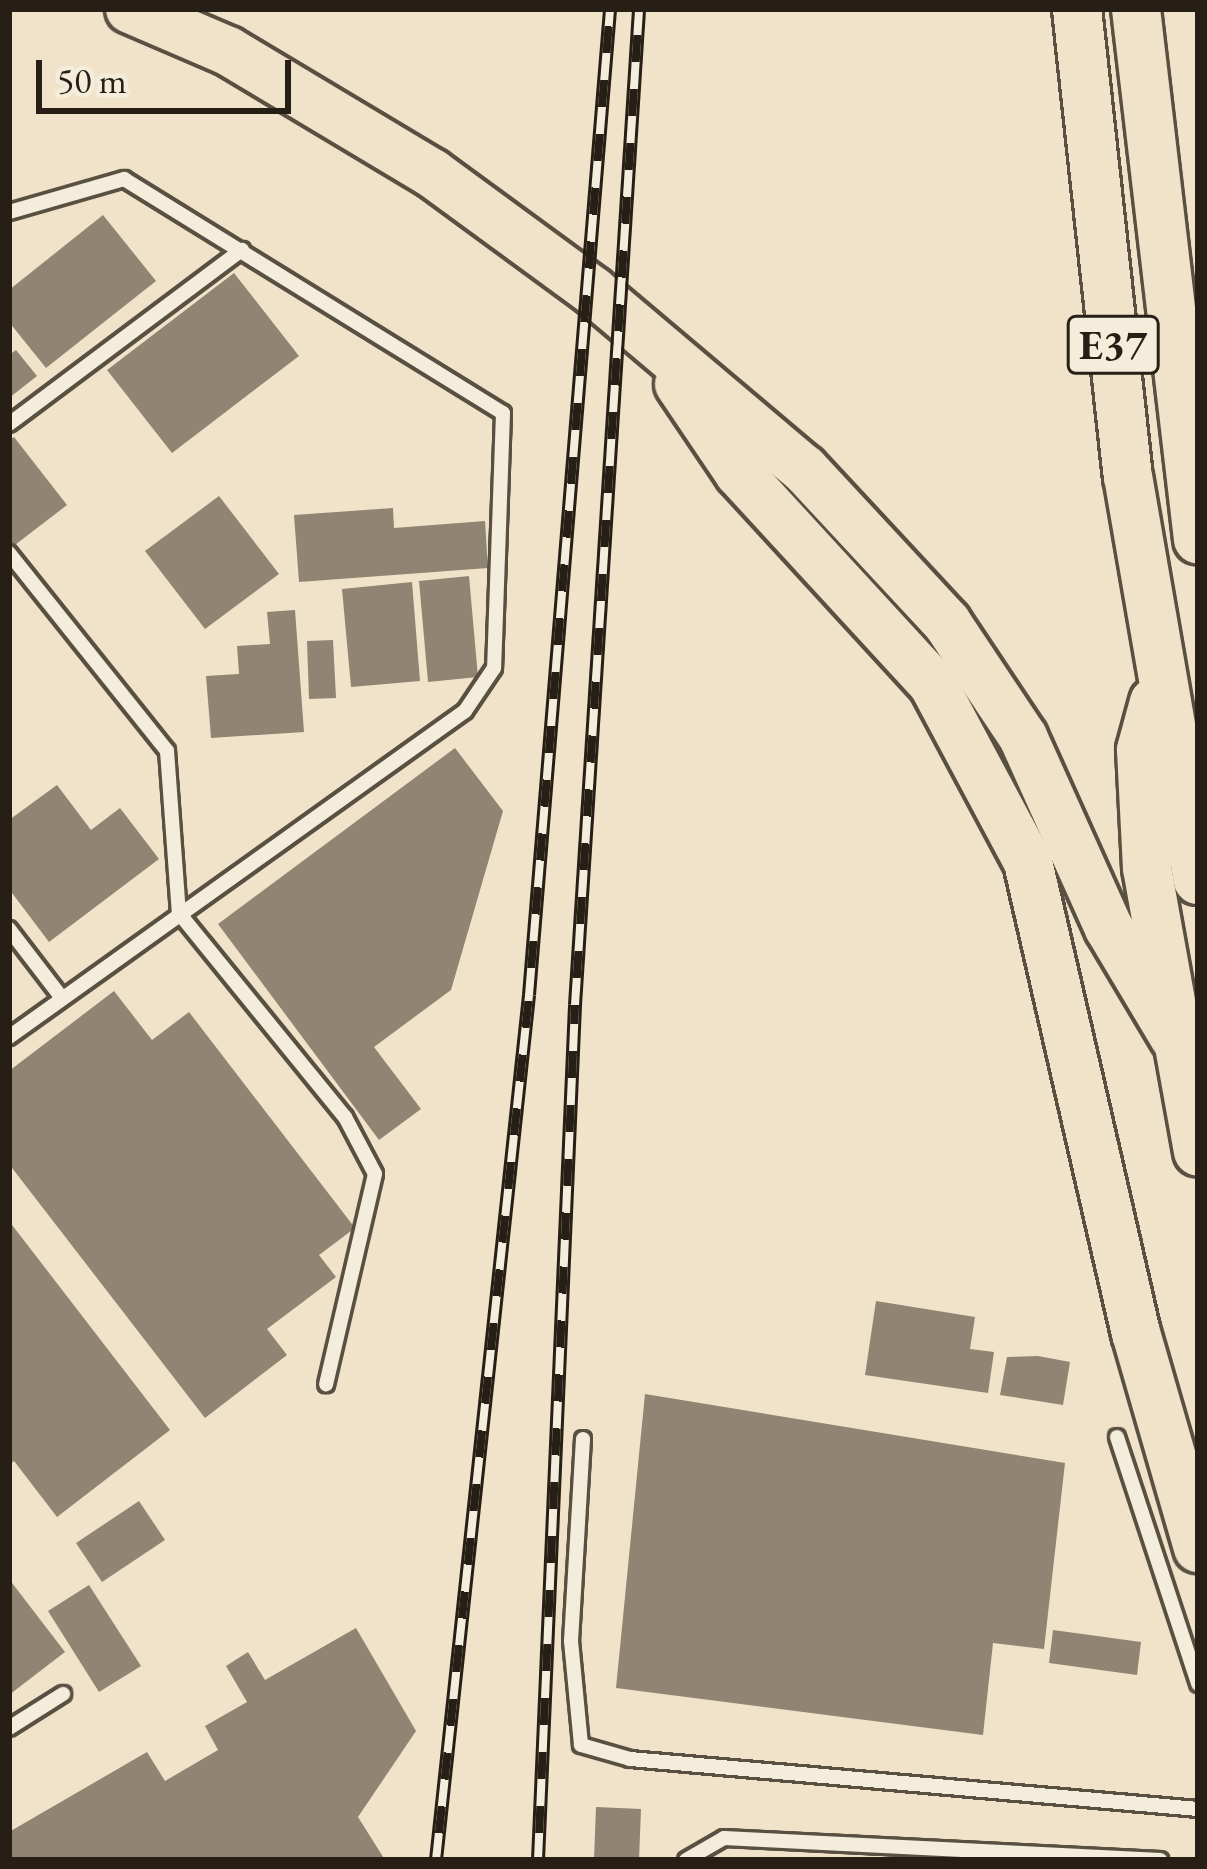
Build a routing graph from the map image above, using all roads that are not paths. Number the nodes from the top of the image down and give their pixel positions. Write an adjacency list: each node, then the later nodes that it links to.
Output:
1 (130, 9): 6 (highway)
2 (1077, 9): 10 (highway, E37)
3 (1136, 9): 8 (highway, E37)
4 (9, 212): 5 (lane)
5 (242, 250): 7 (lane); 12 (lane)
6 (646, 334): 16 (highway); 21 (highway)
7 (9, 424)
8 (1198, 539)
9 (9, 554): 12 (lane)
10 (1160, 680): 11 (highway, E37); 16 (highway)
11 (1198, 880)
12 (179, 913): 14 (lane); 18 (lane)
13 (9, 929): 14 (lane)
14 (62, 998): 15 (lane)
15 (9, 1037)
16 (1174, 1037): 17 (highway)
17 (1198, 1151)
18 (326, 1384)
19 (1117, 1437): 22 (lane)
20 (583, 1439): 25 (lane)
21 (1198, 1548)
22 (1198, 1684)
23 (63, 1694): 24 (lane)
24 (9, 1728)
25 (1198, 1809)
26 (976, 1855): 27 (lane); 28 (lane)
27 (686, 1860)
28 (1160, 1860)

